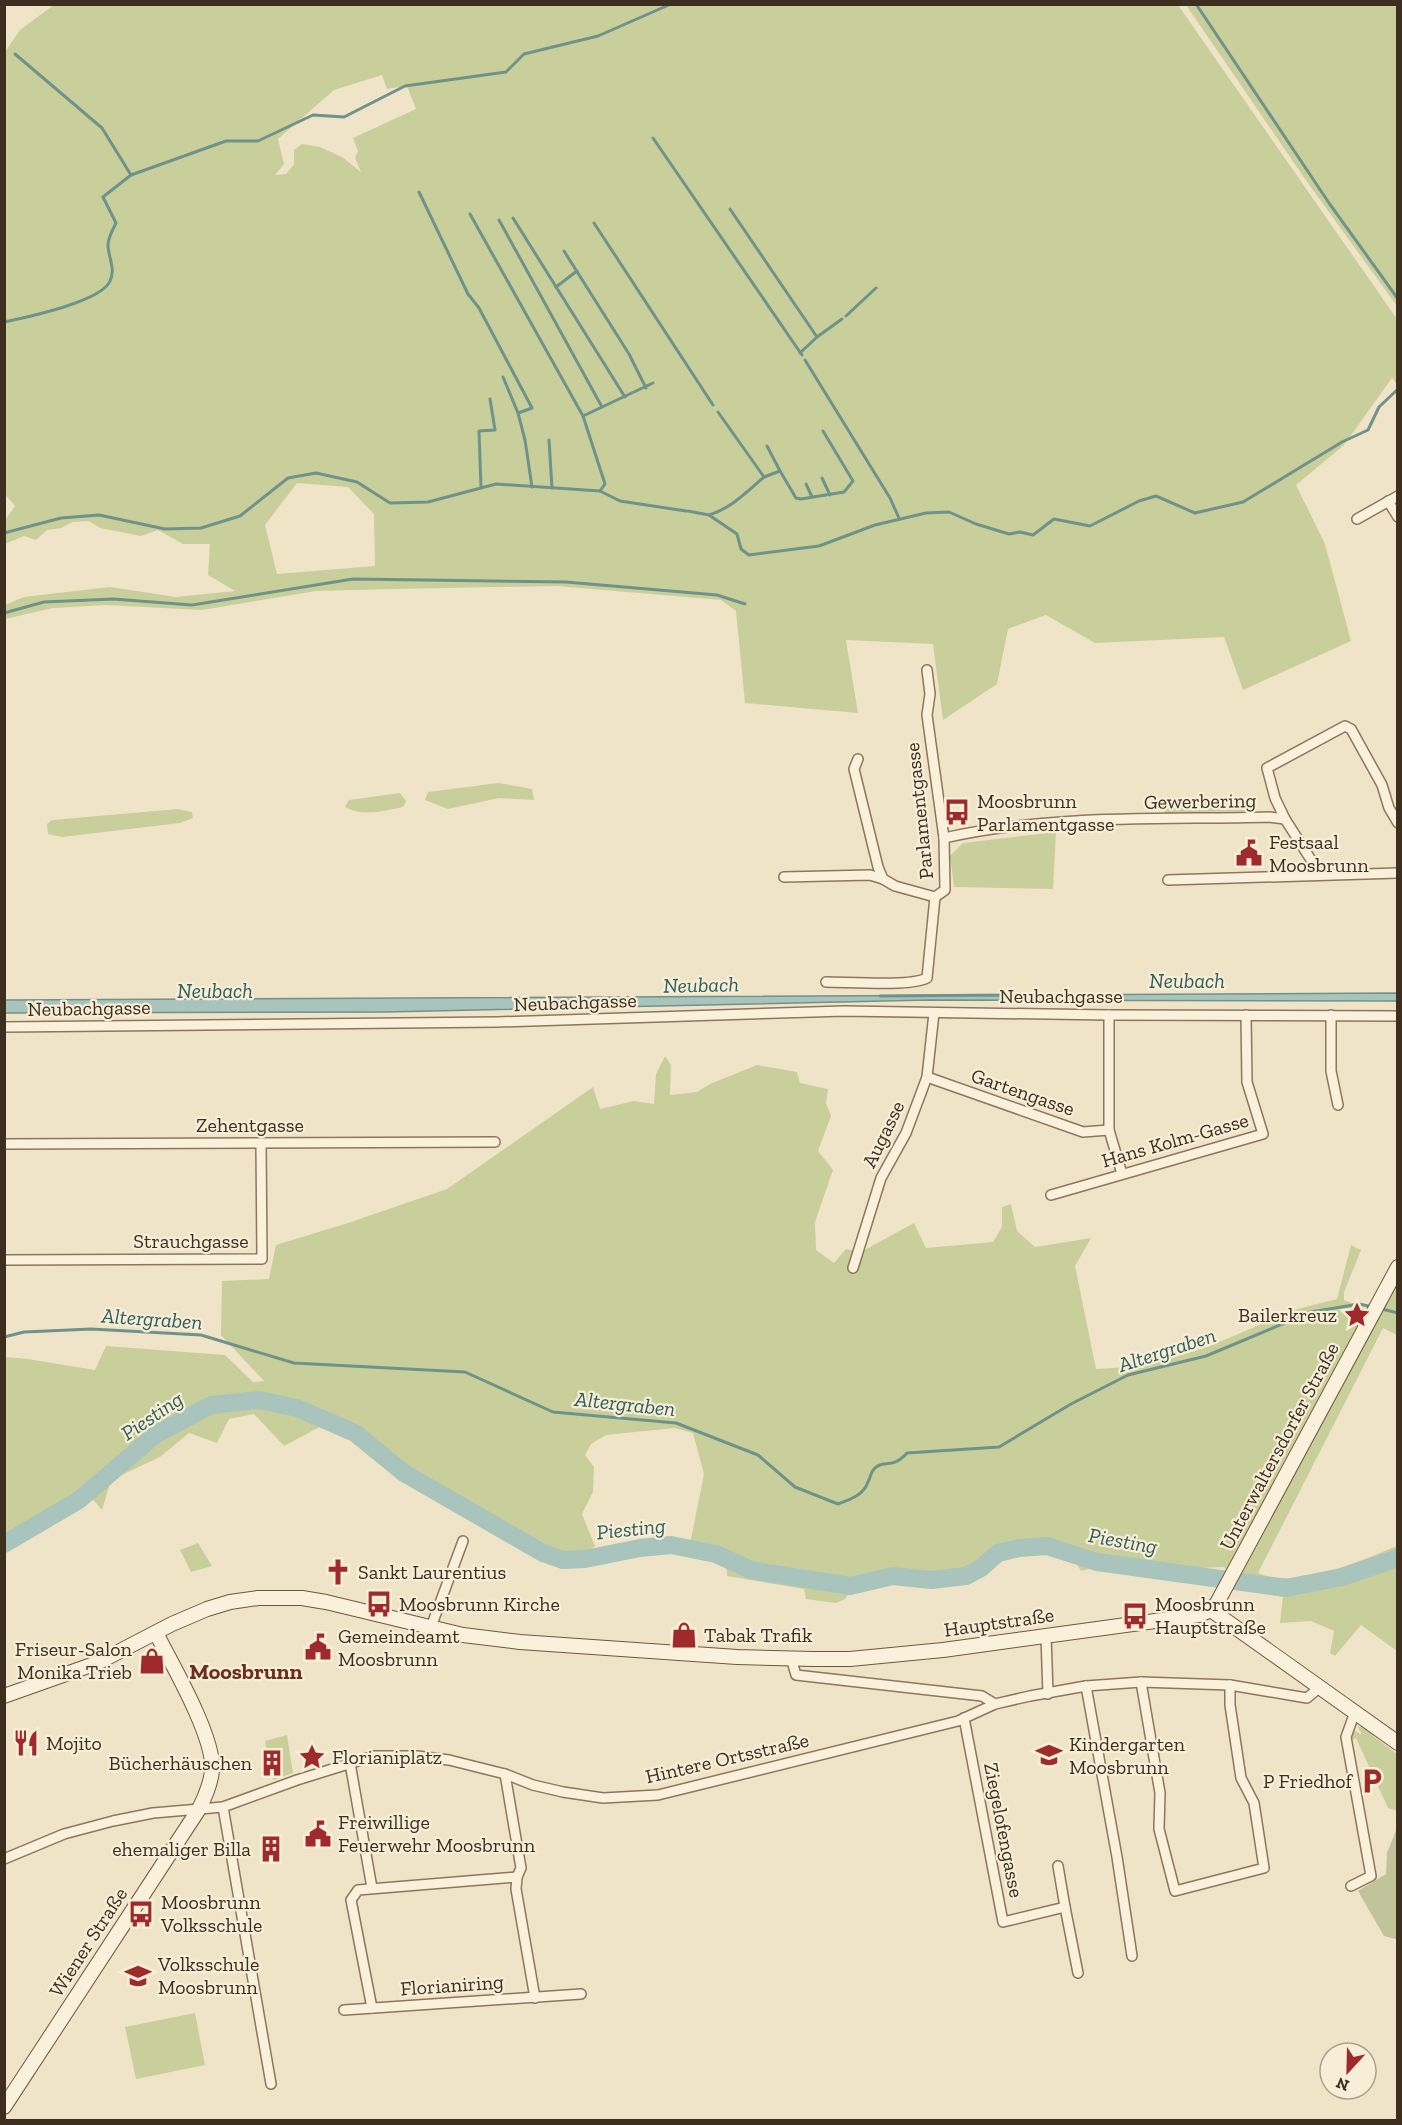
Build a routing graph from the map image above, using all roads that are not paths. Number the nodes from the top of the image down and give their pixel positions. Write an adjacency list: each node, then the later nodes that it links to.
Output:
1 (1398, 496): 2 (street)
2 (1388, 501): 3 (street); 4 (street)
3 (1398, 517)
4 (1357, 519)
5 (927, 670): 9 (street, Parlamentgasse)
6 (858, 759): 13 (street)
7 (1285, 819): 8 (street); 9 (street, Gewerbering); 11 (street, Gewerbering)
8 (1398, 823)
9 (944, 838): 15 (street, Parlamentgasse)
10 (1398, 873): 11 (street)
11 (1320, 874): 14 (street)
12 (784, 878): 13 (street, Parlamentgasse)
13 (883, 879): 15 (street, Parlamentgasse)
14 (1168, 880)
15 (935, 897): 16 (street)
16 (826, 982)
17 (934, 1013): 18 (street, Neubachgasse); 22 (street, Neubachgasse); 23 (street, Augasse)
18 (1108, 1015): 19 (street, Neubachgasse); 25 (street)
19 (1246, 1015): 20 (street, Neubachgasse); 29 (street, Hans Kolm-Gasse)
20 (1331, 1015): 21 (street, Neubachgasse); 24 (street)
21 (1398, 1016)
22 (4, 1027)
23 (927, 1077): 25 (street, Gartengasse); 33 (street, Augasse)
24 (1338, 1104)
25 (1109, 1130): 29 (street)
26 (495, 1142): 27 (street, Zehentgasse)
27 (261, 1143): 28 (street, Zehentgasse); 31 (street, Strauchgasse)
28 (4, 1144)
29 (1122, 1174): 30 (street, Hans Kolm-Gasse)
30 (1051, 1195)
31 (4, 1260)
32 (1398, 1267): 35 (main road, Unterwaltersdorfer Straße)
33 (853, 1268)
34 (463, 1540): 36 (street)
35 (1211, 1610): 38 (main road, Hauptstraße); 43 (main road)
36 (431, 1627): 37 (main road, Hauptstraße); 39 (main road, Hauptstraße)
37 (156, 1633): 45 (main road); 53 (main road, Wiener Straße)
38 (1046, 1636): 39 (main road, Hauptstraße); 44 (street)
39 (790, 1658): 46 (street)
40 (1141, 1682): 41 (street, Hintere Ortsstraße); 41 (street); 42 (street, Hintere Ortsstraße)
41 (1230, 1685): 43 (street, Hintere Ortsstraße)
42 (1086, 1686): 44 (street, Hintere Ortsstraße); 60 (street)
43 (1320, 1687): 47 (main road)
44 (1048, 1694): 46 (street, Hintere Ortsstraße)
45 (4, 1696)
46 (995, 1704): 48 (street, Hintere Ortsstraße)
47 (1355, 1712): 49 (main road); 57 (street)
48 (964, 1718): 51 (street, Hintere Ortsstraße); 59 (street, Ziegelofengasse)
49 (1398, 1743)
50 (350, 1763): 51 (street, Hintere Ortsstraße); 52 (street, Hintere Ortsstraße); 58 (street)
51 (505, 1774): 56 (street, Florianiring)
52 (223, 1807): 53 (street, Hintere Ortsstraße); 66 (street)
53 (199, 1809): 54 (street, Hintere Ortsstraße); 67 (main road, Wiener Straße)
54 (4, 1859)
55 (1058, 1866): 59 (street)
56 (517, 1877): 58 (street); 63 (street, Florianiring)
57 (1351, 1886)
58 (372, 1888): 64 (street)
59 (1065, 1907): 61 (street)
60 (1132, 1956)
61 (1078, 1973)
62 (581, 1995): 63 (street, Florianiring)
63 (535, 1998): 64 (street, Florianiring)
64 (372, 2008): 65 (street, Florianiring)
65 (344, 2010)
66 (271, 2084)
67 (4, 2107)

